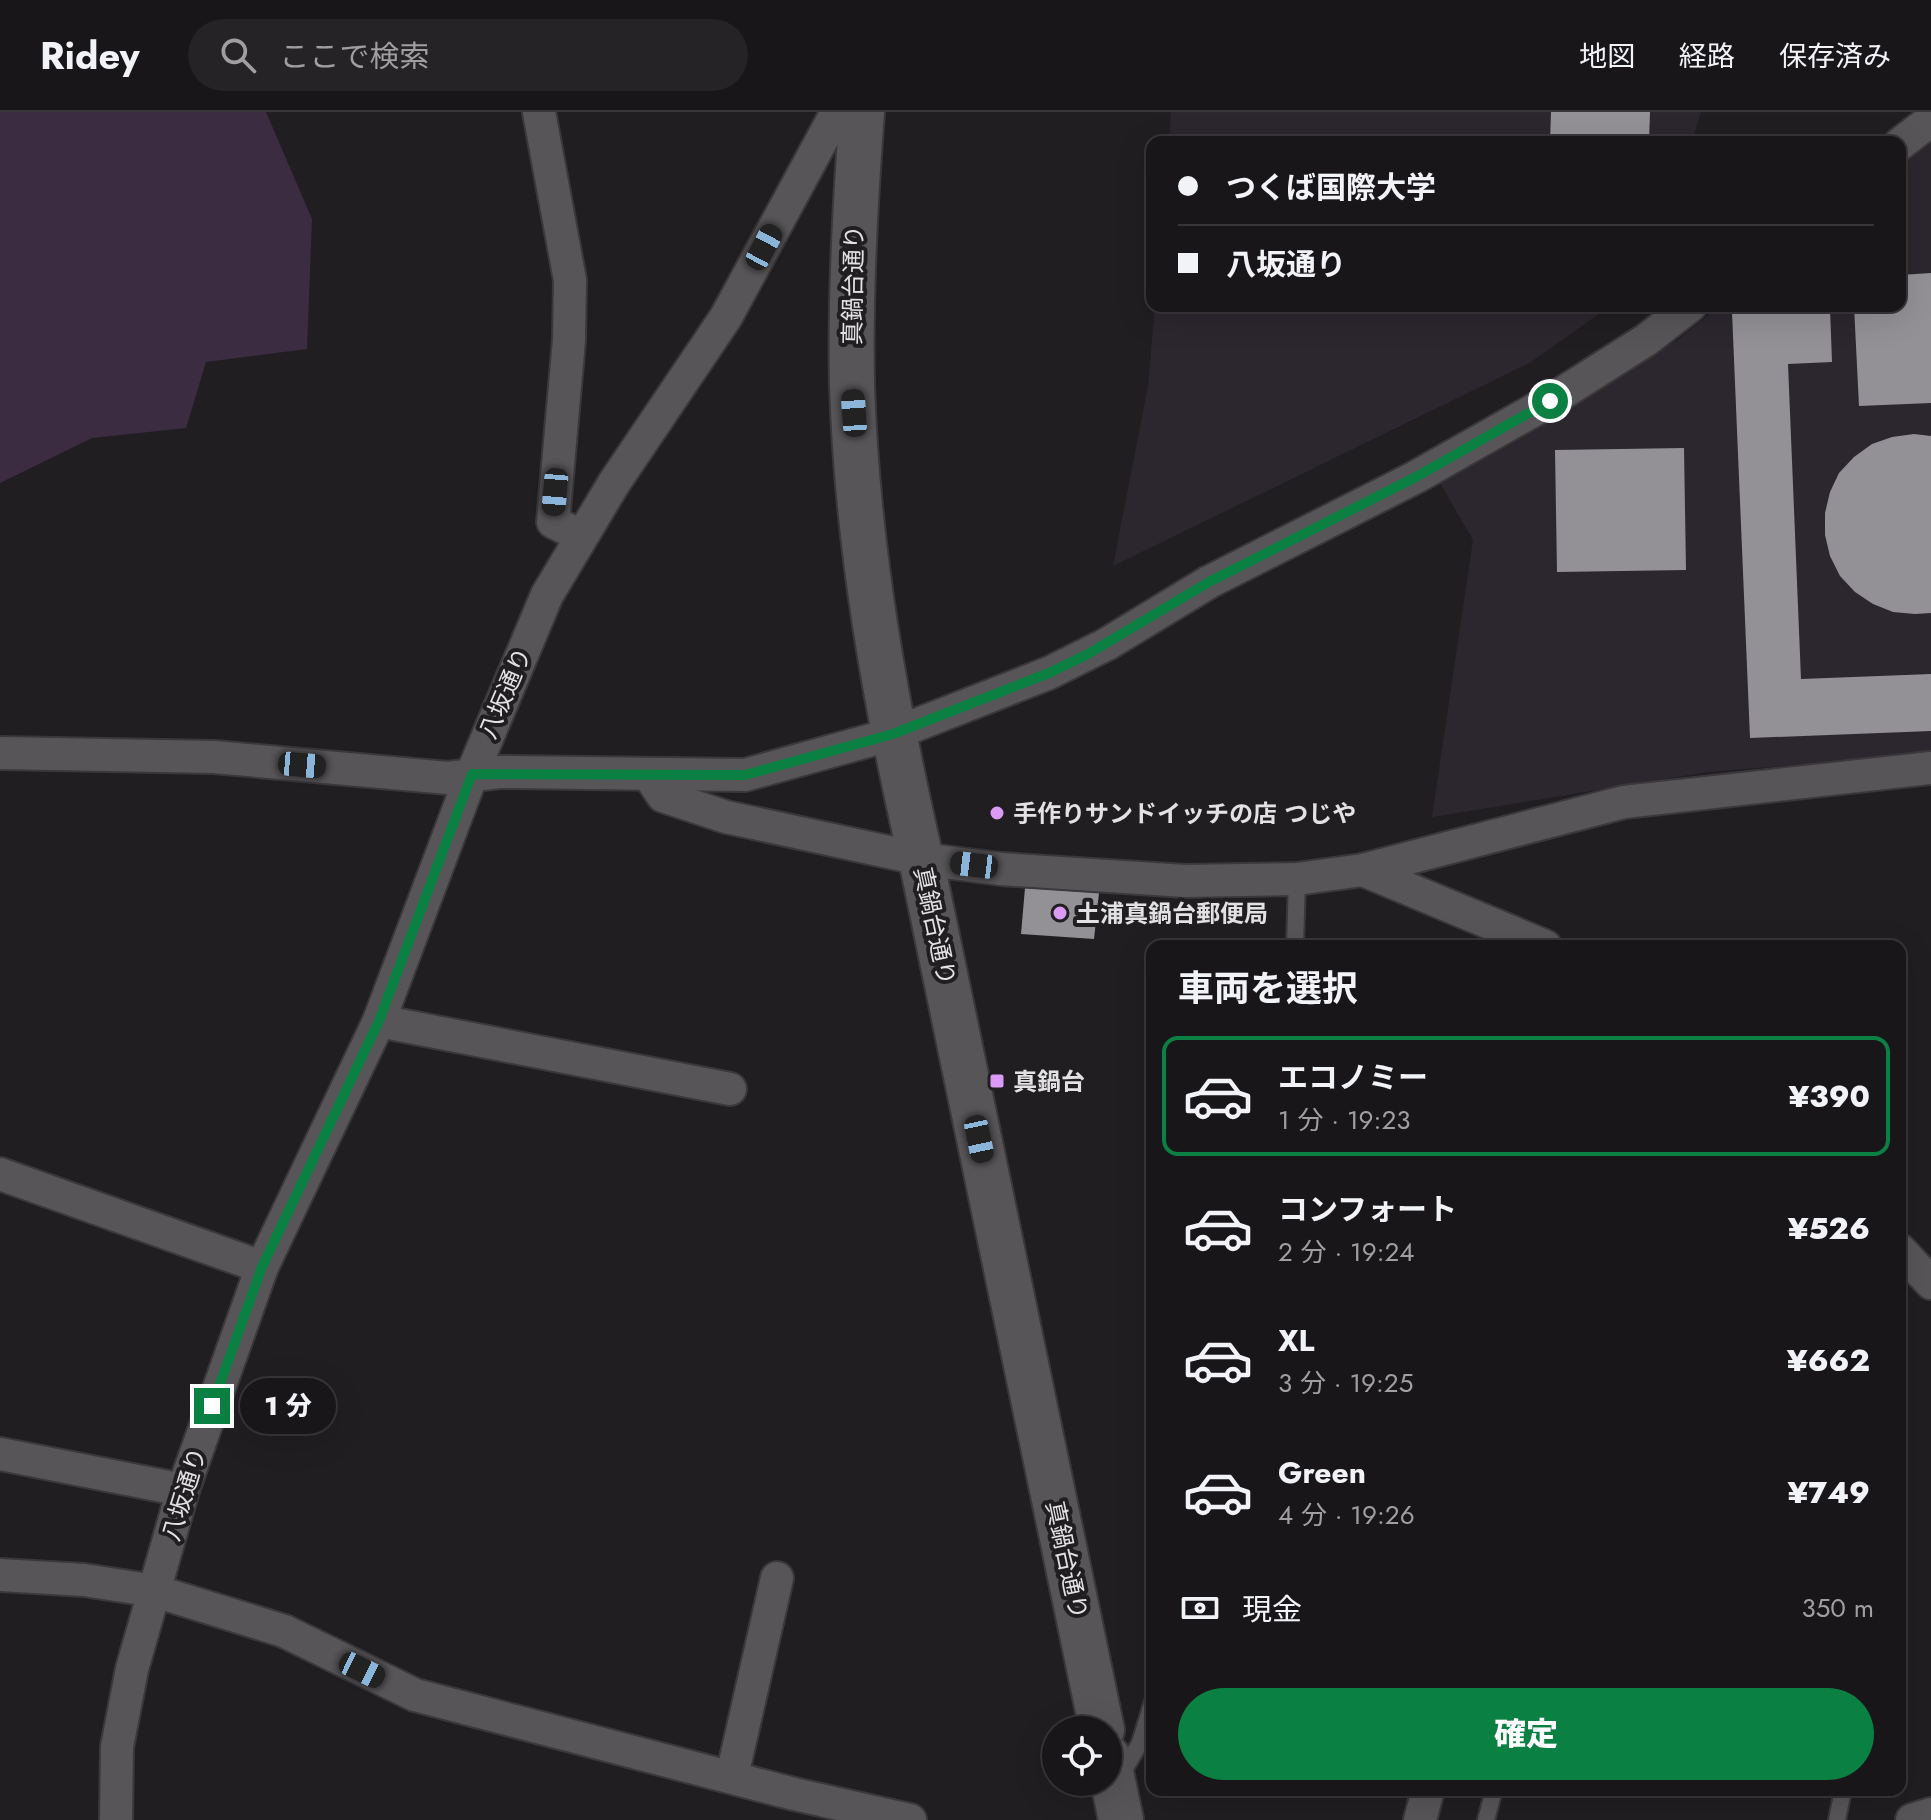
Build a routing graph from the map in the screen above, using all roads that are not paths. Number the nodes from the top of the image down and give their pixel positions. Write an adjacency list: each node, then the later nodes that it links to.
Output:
1 (539, 112): 7 (street)
2 (837, 112): 7 (street, 八坂通り)
3 (862, 112): 8 (street, 真鍋台通り)
4 (1931, 120): 5 (street)
5 (1906, 139)
6 (1682, 312): 8 (street)
7 (581, 536): 11 (street, 八坂通り)
8 (893, 734): 12 (street); 13 (street, 真鍋台通り)
9 (0, 753): 11 (street)
10 (1931, 768): 14 (street)
11 (472, 774): 12 (street); 18 (street, 八坂通り)
12 (649, 775): 13 (street)
13 (921, 859): 15 (street); 29 (street, 真鍋台通り)
14 (1363, 870): 15 (street); 17 (street)
15 (1297, 879): 16 (lane)
16 (1295, 940)
17 (1531, 940)
18 (379, 1021): 19 (street); 22 (street, 八坂通り)
19 (730, 1089)
20 (0, 1174): 22 (street)
21 (1906, 1256): 23 (street)
22 (262, 1267): 25 (street, 八坂通り)
23 (1931, 1283)
24 (0, 1454): 25 (street)
25 (183, 1490): 28 (street, 八坂通り)
26 (0, 1575): 28 (street)
27 (777, 1578): 32 (street)
28 (155, 1591): 32 (street); 38 (street, 八坂通り)
29 (1099, 1716)
30 (1146, 1724): 31 (lane)
31 (1122, 1774)
32 (732, 1776): 36 (street)
33 (1426, 1796): 40 (street)
34 (1492, 1796): 41 (lane)
35 (1842, 1796): 42 (lane)
36 (791, 1807): 39 (street)
37 (1931, 1814): 43 (street)
38 (116, 1820)
39 (910, 1820)
40 (1420, 1820)
41 (1486, 1820)
42 (1837, 1820)
43 (1912, 1820)

